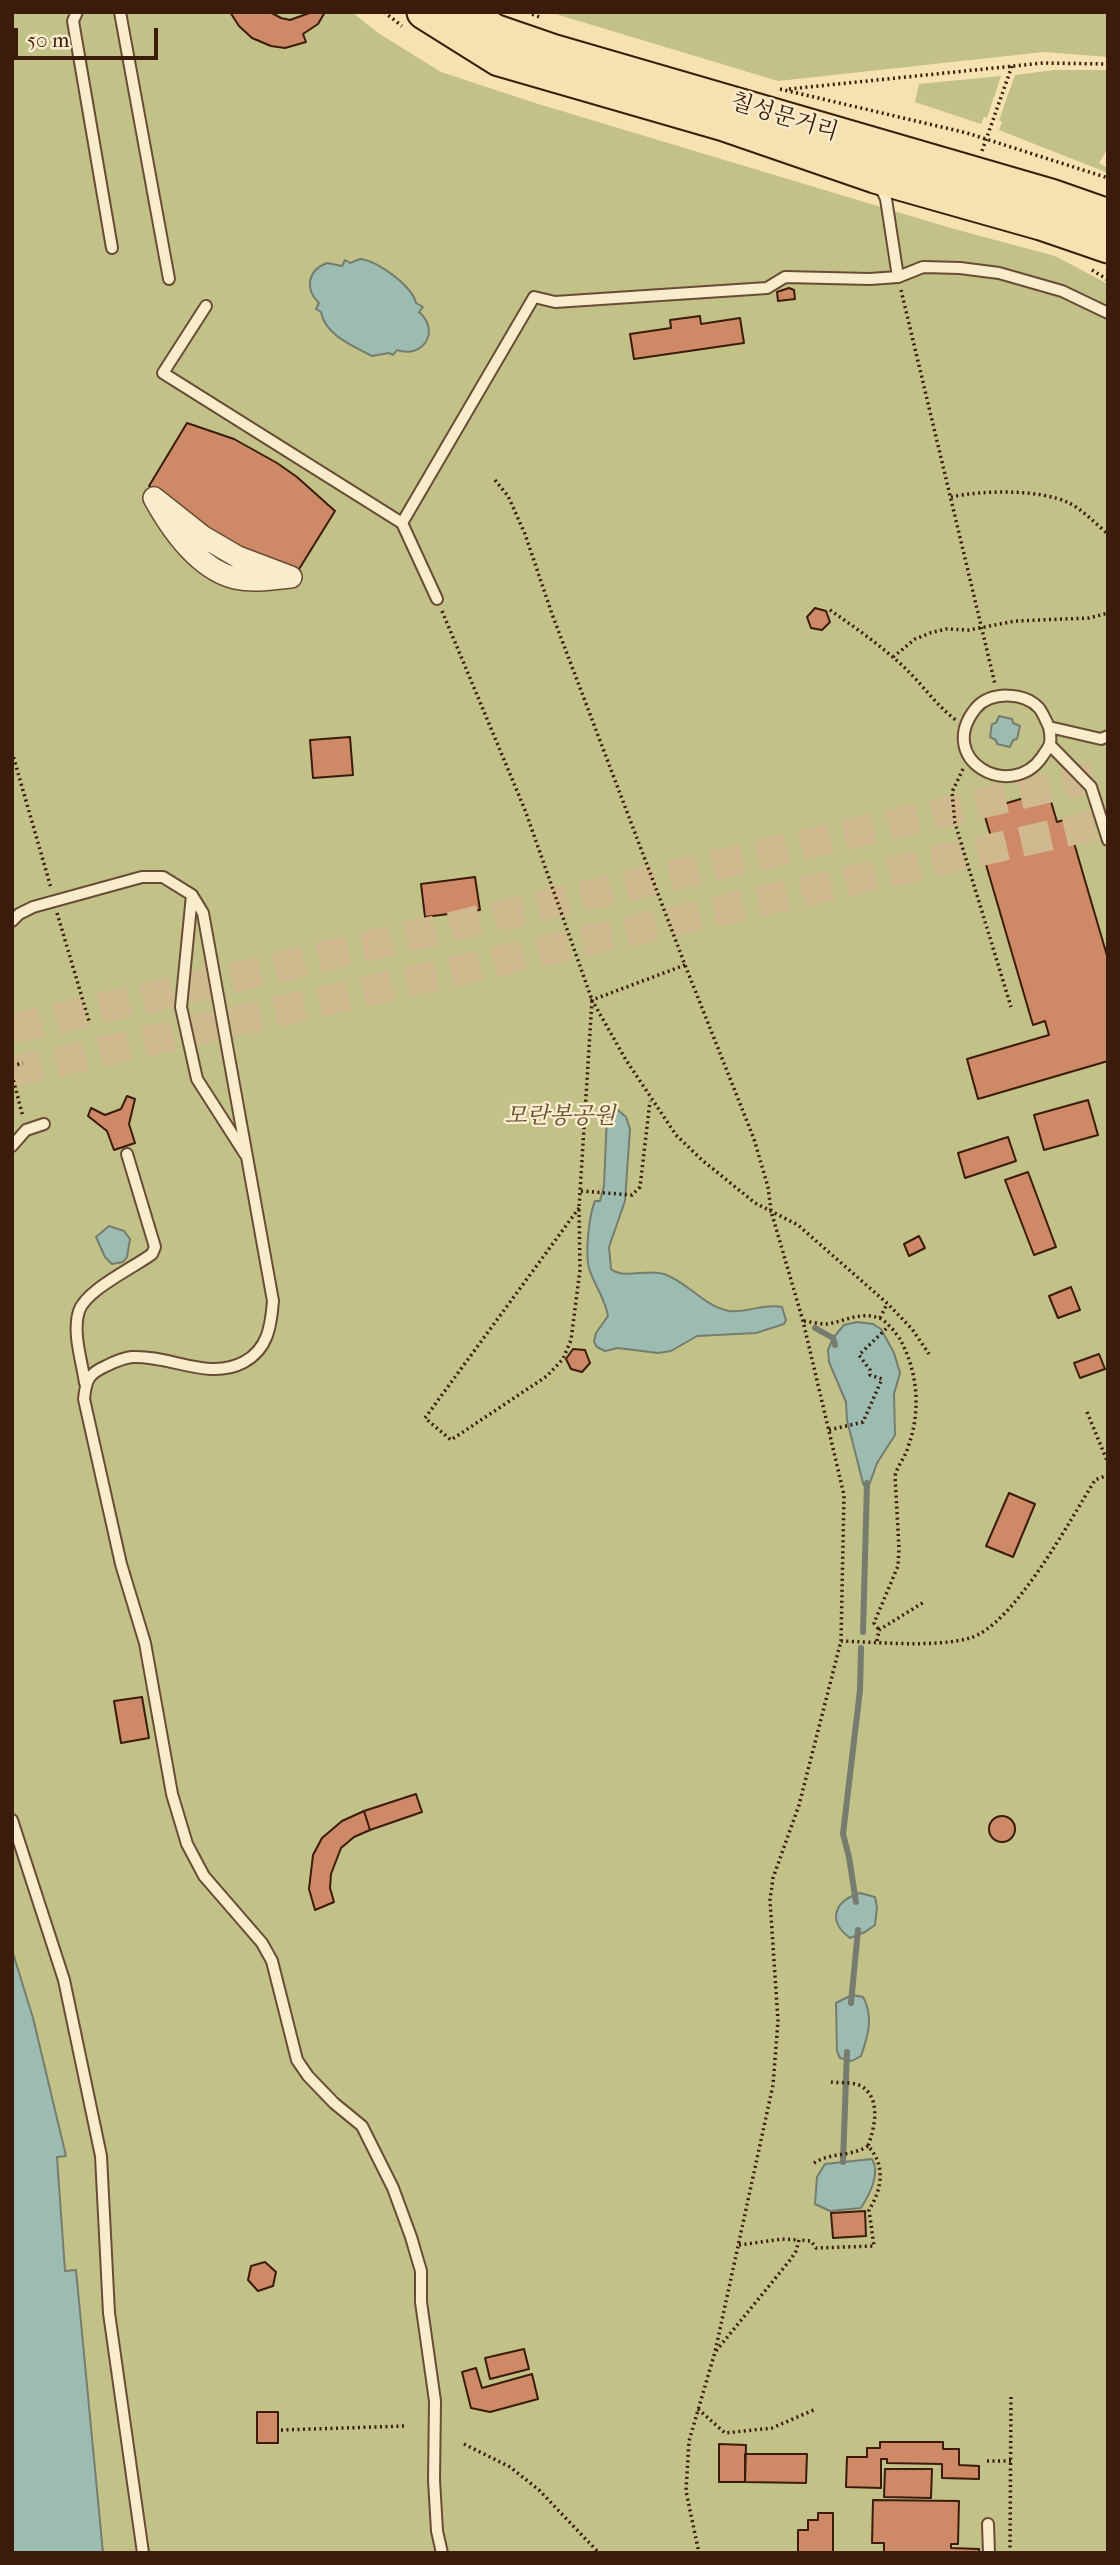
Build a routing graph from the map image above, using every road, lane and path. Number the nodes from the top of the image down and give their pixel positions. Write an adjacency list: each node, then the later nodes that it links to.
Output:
1 (77, 12): 15 (lane)
2 (120, 12): 17 (lane)
3 (424, 12): 11 (main road, 칠성문거리)
4 (465, 12): 13 (main road, 칠성문거리)
5 (1108, 64): 6 (path)
6 (1012, 66): 7 (path); 7 (path)
7 (985, 138): 8 (path); 9 (path)
8 (981, 152)
9 (1051, 160): 10 (path); 12 (path)
10 (1045, 171)
11 (875, 176): 14 (main road); 16 (lane)
12 (1108, 178)
13 (1108, 216)
14 (1108, 246)
15 (111, 248)
16 (898, 277): 19 (lane); 21 (path); 22 (lane)
17 (169, 279)
18 (206, 306): 22 (lane)
19 (1108, 313)
20 (495, 480): 42 (path)
21 (951, 497): 23 (path); 28 (path)
22 (402, 523): 25 (lane)
23 (1108, 534)
24 (291, 577): 24 (street)
25 (437, 599): 43 (path)
26 (830, 610): 29 (path)
27 (1108, 613): 28 (path)
28 (981, 626): 29 (path); 30 (path)
29 (893, 657): 31 (path)
30 (994, 681)
31 (966, 727): 32 (lane); 36 (lane)
32 (1049, 727): 33 (lane); 34 (lane)
33 (1108, 736)
34 (1050, 745): 36 (lane); 37 (lane)
35 (12, 752): 38 (path)
36 (968, 757): 44 (path)
37 (1108, 839)
38 (53, 895)
39 (192, 895): 41 (lane); 54 (lane); 54 (lane)
40 (59, 920): 45 (path)
41 (12, 921)
42 (685, 965): 43 (path); 57 (path)
43 (593, 1000): 49 (path); 55 (path)
44 (1011, 1007)
45 (89, 1021)
46 (23, 1063): 47 (path)
47 (12, 1066)
48 (12, 1075): 51 (path)
49 (650, 1099): 55 (path); 57 (path)
50 (44, 1124): 51 (lane)
51 (26, 1129): 52 (lane)
52 (12, 1146)
53 (127, 1154): 63 (lane)
54 (248, 1158): 63 (lane)
55 (580, 1191): 56 (path)
56 (579, 1208): 56 (path)
57 (771, 1211): 58 (path); 60 (path)
58 (887, 1304): 59 (path); 62 (path)
59 (880, 1318): 60 (path); 61 (path)
60 (803, 1321): 65 (path)
61 (887, 1327): 65 (path); 69 (path)
62 (929, 1354)
63 (85, 1383): 89 (lane)
64 (1087, 1412): 66 (path)
65 (829, 1430): 70 (path)
66 (1108, 1463)
67 (1108, 1475): 71 (path)
68 (924, 1602): 69 (path)
69 (879, 1630): 71 (path)
70 (841, 1642): 71 (path); 77 (path)
71 (877, 1642)
72 (12, 1820): 88 (lane)
73 (831, 2082): 74 (path)
74 (868, 2146): 75 (path); 76 (path)
75 (814, 2163)
76 (799, 2240): 77 (path); 78 (path)
77 (739, 2245): 78 (path)
78 (715, 2351): 80 (path)
79 (1012, 2395): 86 (path)
80 (698, 2409): 81 (path); 91 (path)
81 (816, 2409)
82 (405, 2426): 83 (path)
83 (281, 2430)
84 (464, 2444): 90 (path)
85 (987, 2460): 86 (path)
86 (1011, 2461): 93 (path)
87 (988, 2524): 92 (lane)
88 (144, 2553)
89 (442, 2553)
90 (599, 2553)
91 (699, 2553)
92 (989, 2553)
93 (1010, 2553)

